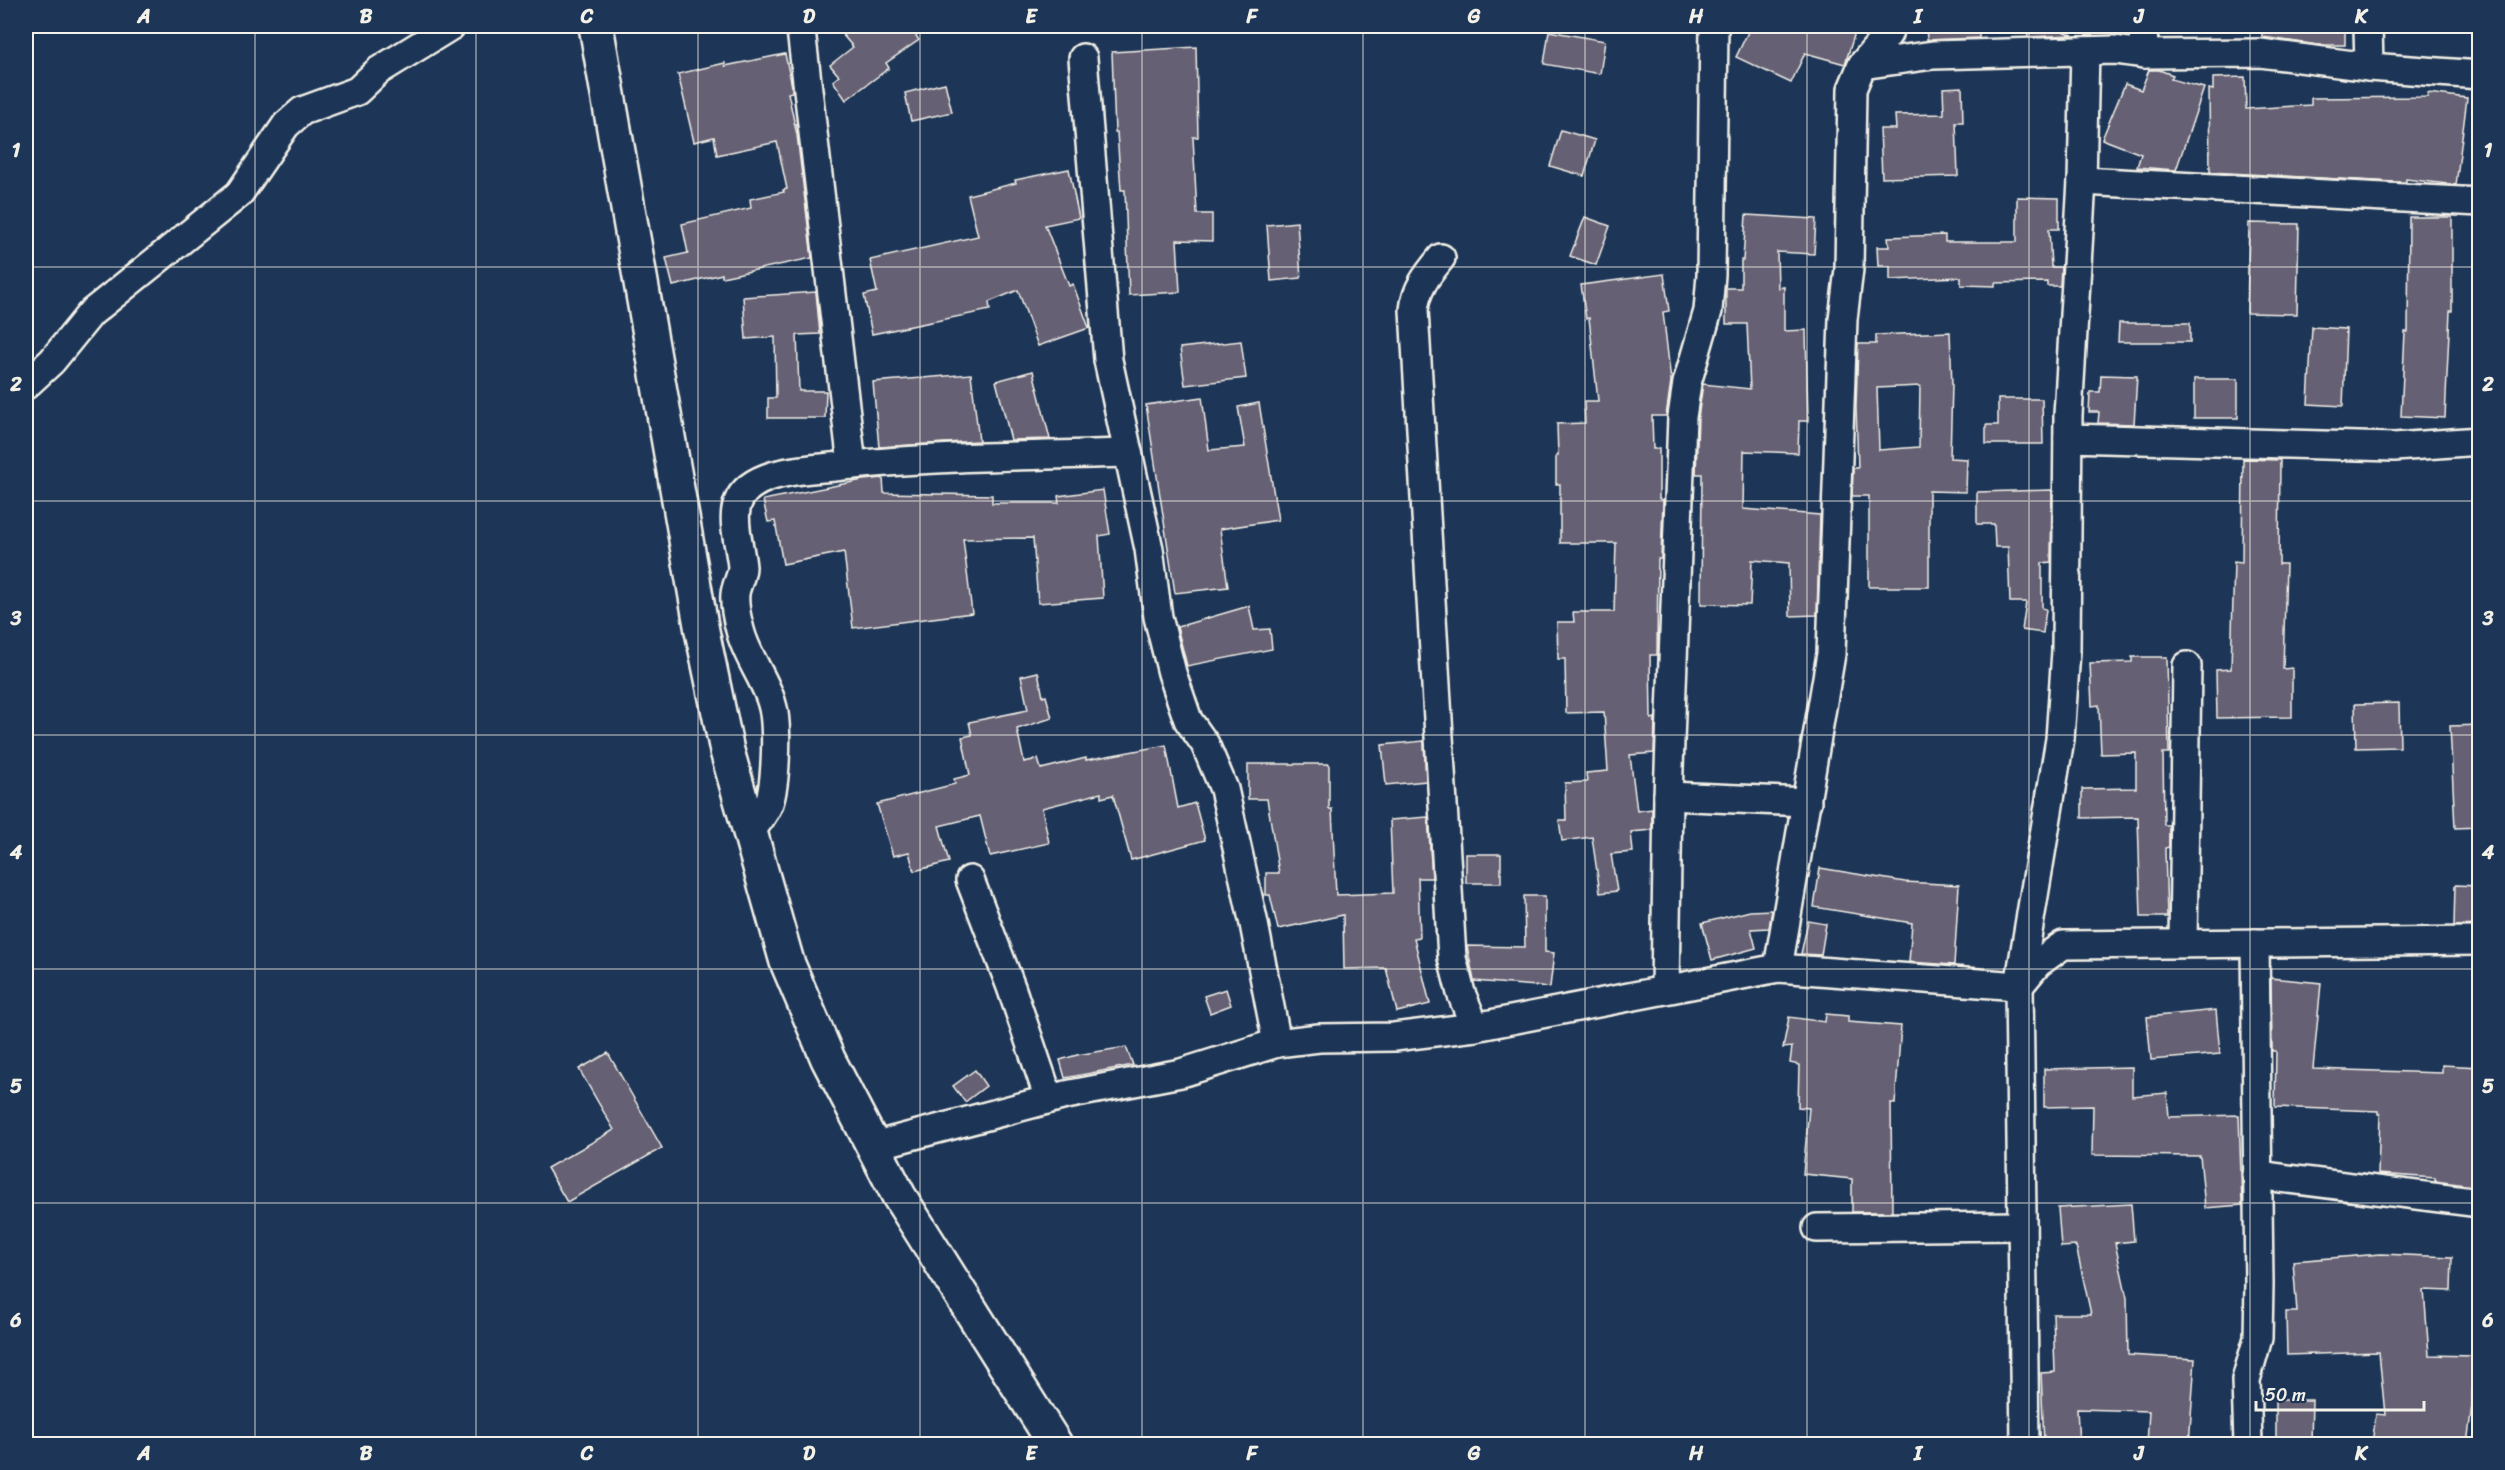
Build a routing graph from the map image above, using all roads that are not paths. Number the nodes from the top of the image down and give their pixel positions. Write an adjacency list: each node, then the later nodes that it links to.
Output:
1 (451, 26): 17 (street)
2 (596, 26): 25 (main road)
3 (1714, 26): 23 (street)
4 (1890, 26): 11 (street)
5 (2143, 26): 9 (street)
6 (2368, 26): 12 (street)
7 (801, 30): 21 (street)
8 (2085, 51): 9 (street); 11 (street); 14 (street)
9 (2144, 54): 12 (street)
10 (1083, 58): 20 (street)
11 (1862, 65): 24 (street)
12 (2369, 67): 13 (street)
13 (2480, 75)
14 (2082, 181): 15 (street); 18 (street)
15 (2480, 202)
16 (1441, 258): 33 (street)
17 (26, 385)
18 (2068, 438): 19 (street); 31 (street)
19 (2480, 441)
20 (1128, 453): 21 (street); 34 (street)
21 (852, 465): 25 (street)
22 (2187, 666): 28 (street)
23 (1668, 796): 24 (street); 32 (street)
24 (1806, 802): 30 (street)
25 (749, 834): 36 (main road)
26 (970, 880): 35 (street)
27 (2480, 941): 29 (street)
28 (2183, 943): 29 (street); 31 (street)
29 (2254, 943): 37 (street)
30 (1778, 969): 31 (street); 32 (street)
31 (2019, 986): 39 (street)
32 (1665, 989): 33 (street)
33 (1475, 1027): 34 (street)
34 (1277, 1042): 35 (street)
35 (1049, 1099): 36 (street)
36 (873, 1146): 41 (main road)
37 (2258, 1175): 38 (street); 43 (street)
38 (2480, 1203)
39 (2022, 1226): 40 (street); 42 (street)
40 (1817, 1228)
41 (1055, 1444)
42 (2025, 1444)
43 (2248, 1444)

